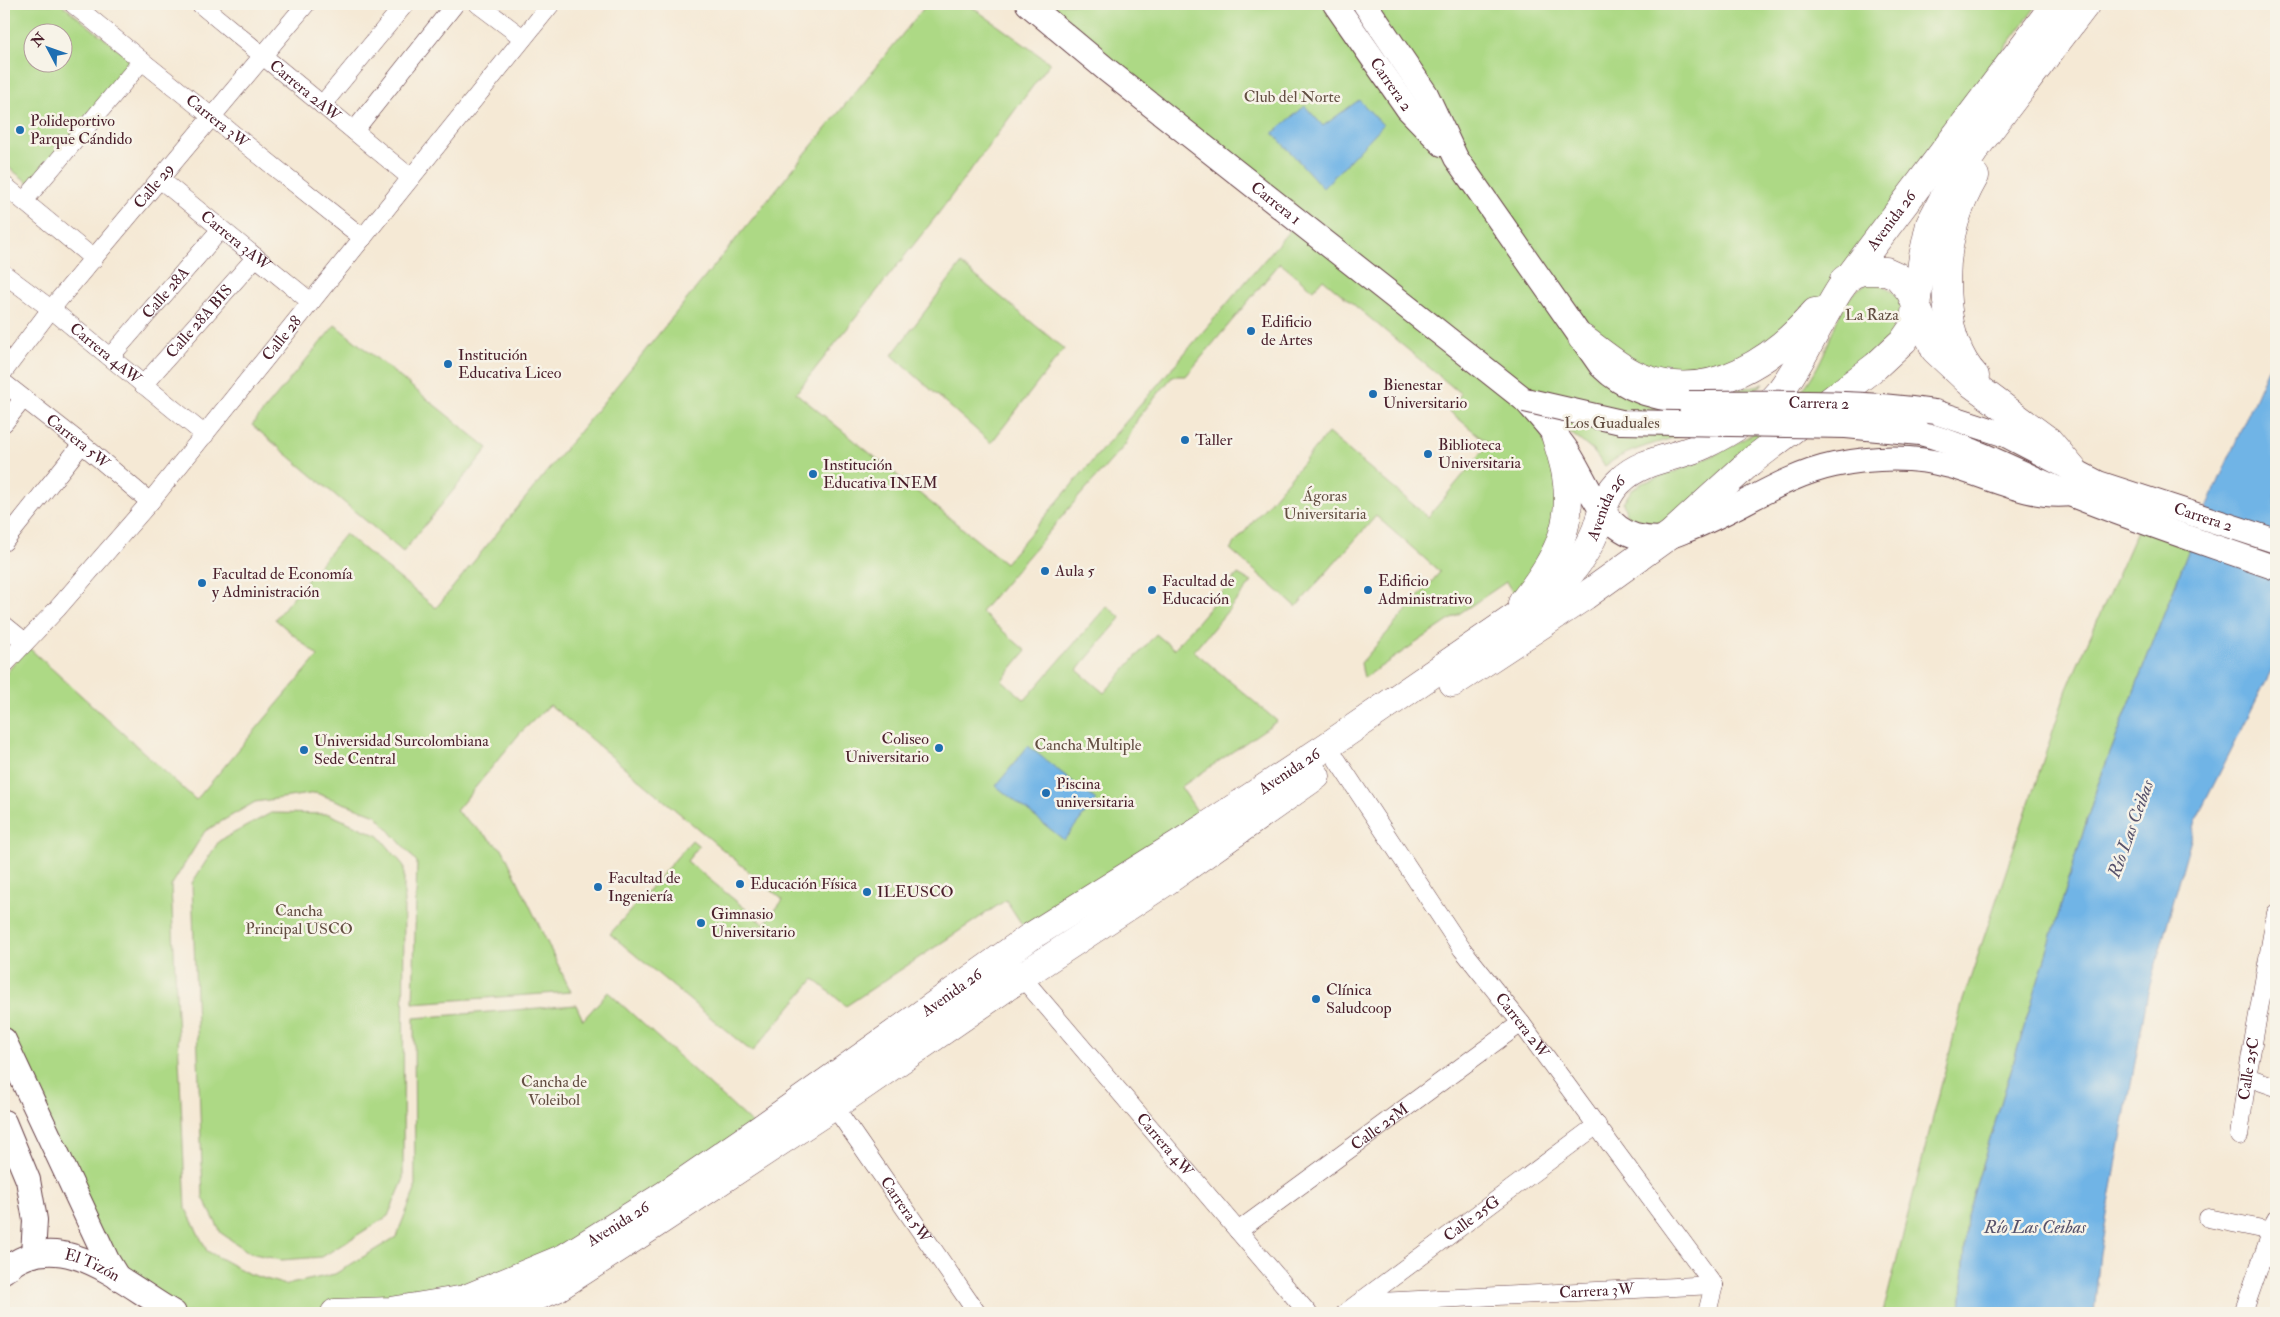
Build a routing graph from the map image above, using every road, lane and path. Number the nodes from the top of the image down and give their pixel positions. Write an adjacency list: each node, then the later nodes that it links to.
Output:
1 (73, 4): 15 (street, Carrera 3W)
2 (200, 4): 14 (street, Carrera 2AW)
3 (306, 4): 14 (street, Calle 29)
4 (405, 4): 17 (street)
5 (455, 4): 19 (street)
6 (478, 4): 13 (street)
7 (551, 4): 13 (street, Calle 28)
8 (1028, 4): 40 (main road, Carrera 1)
9 (1335, 4): 20 (main road, Carrera 2)
10 (1365, 4): 20 (main road, Carrera 2)
11 (2055, 4): 30 (main road, Avenida 26)
12 (2086, 4): 16 (main road, Avenida 26)
13 (523, 38): 21 (street, Calle 28)
14 (264, 55): 17 (street, Carrera 2AW); 18 (street, Calle 29)
15 (142, 61): 18 (street, Carrera 3W); 24 (street)
16 (2041, 62): 33 (main road, Avenida 26); 41 (main road)
17 (322, 105): 19 (street, Carrera 2AW)
18 (213, 117): 22 (street, Calle 29); 26 (street, Carrera 3W)
19 (354, 131): 21 (street, Carrera 2AW)
20 (1456, 158): 34 (main road, Carrera 2)
21 (411, 178): 26 (street, Calle 28)
22 (161, 180): 25 (street, Carrera 3AW); 28 (street, Calle 29)
23 (4, 185): 24 (street)
24 (24, 201): 28 (street)
25 (221, 229): 27 (street, Carrera 3AW); 35 (street, Calle 28A)
26 (363, 238): 31 (street, Calle 28)
27 (256, 257): 31 (street, Carrera 3AW); 38 (street, Calle 28A BIS)
28 (94, 259): 32 (street, Calle 29)
29 (4, 274): 32 (street, Carrera 4AW)
30 (1851, 275): 33 (main road); 34 (main road); 48 (main road, Avenida 26)
31 (311, 302): 44 (street, Calle 28)
32 (51, 309): 35 (street, Carrera 4AW); 36 (street, Calle 29)
33 (1917, 310): 41 (main road); 49 (main road, Avenida 26)
34 (1582, 338): 46 (main road, Carrera 2, bridge)
35 (110, 357): 38 (street, Carrera 4AW)
36 (4, 371)
37 (4, 383): 39 (street, Carrera 5W)
38 (143, 385): 44 (street, Carrera 4AW)
39 (23, 399): 42 (street); 45 (street, Carrera 5W)
40 (1525, 400): 43 (main road); 46 (main road, Carrera 2, bridge)
41 (2010, 413): 46 (main road)
42 (4, 423)
43 (1554, 432): 48 (main road); 54 (main road)
44 (205, 435): 47 (street, Calle 28)
45 (82, 444): 47 (street, Carrera 5W); 51 (street)
46 (2081, 483): 49 (main road); 50 (main road, Carrera 2); 52 (main road, Carrera 2)
47 (150, 502): 55 (street, Calle 28)
48 (1602, 511): 49 (main road); 54 (main road, Avenida 26)
49 (1664, 538): 57 (main road, Avenida 26)
50 (2276, 541)
51 (4, 542)
52 (2276, 568)
53 (4, 625): 55 (street)
54 (1502, 628): 59 (main road, Avenida 26)
55 (25, 642): 56 (street, Calle 28)
56 (4, 665)
57 (1337, 760): 60 (main road, Avenida 26); 61 (street, Carrera 2W)
58 (2276, 913): 63 (street, Calle 25C)
59 (1004, 956): 60 (street, Carrera 4W); 77 (main road, Avenida 26)
60 (1020, 977): 65 (main road, Avenida 26); 71 (street, Carrera 4W)
61 (1522, 1023): 67 (street, Carrera 2W); 71 (street, Calle 25M)
62 (4, 1040): 73 (main road)
63 (2247, 1077): 64 (street); 68 (street, Calle 25C)
64 (2276, 1087)
65 (834, 1106): 78 (main road, Avenida 26); 79 (street, Carrera 5W)
66 (4, 1122): 72 (main road)
67 (1597, 1125): 74 (street, Carrera 2W); 75 (street, Calle 25G)
68 (2240, 1136)
69 (2208, 1218): 70 (street)
70 (2274, 1225): 82 (street)
71 (1238, 1231): 80 (street, Carrera 4W)
72 (12, 1264): 73 (main road, El Tizón)
73 (118, 1278): 76 (main road, El Tizón)
74 (1714, 1285): 75 (street, Carrera 3W); 81 (street)
75 (1352, 1308)
76 (174, 1313)
77 (335, 1313)
78 (489, 1313)
79 (977, 1313)
80 (1308, 1313)
81 (1707, 1313)
82 (2243, 1313)

